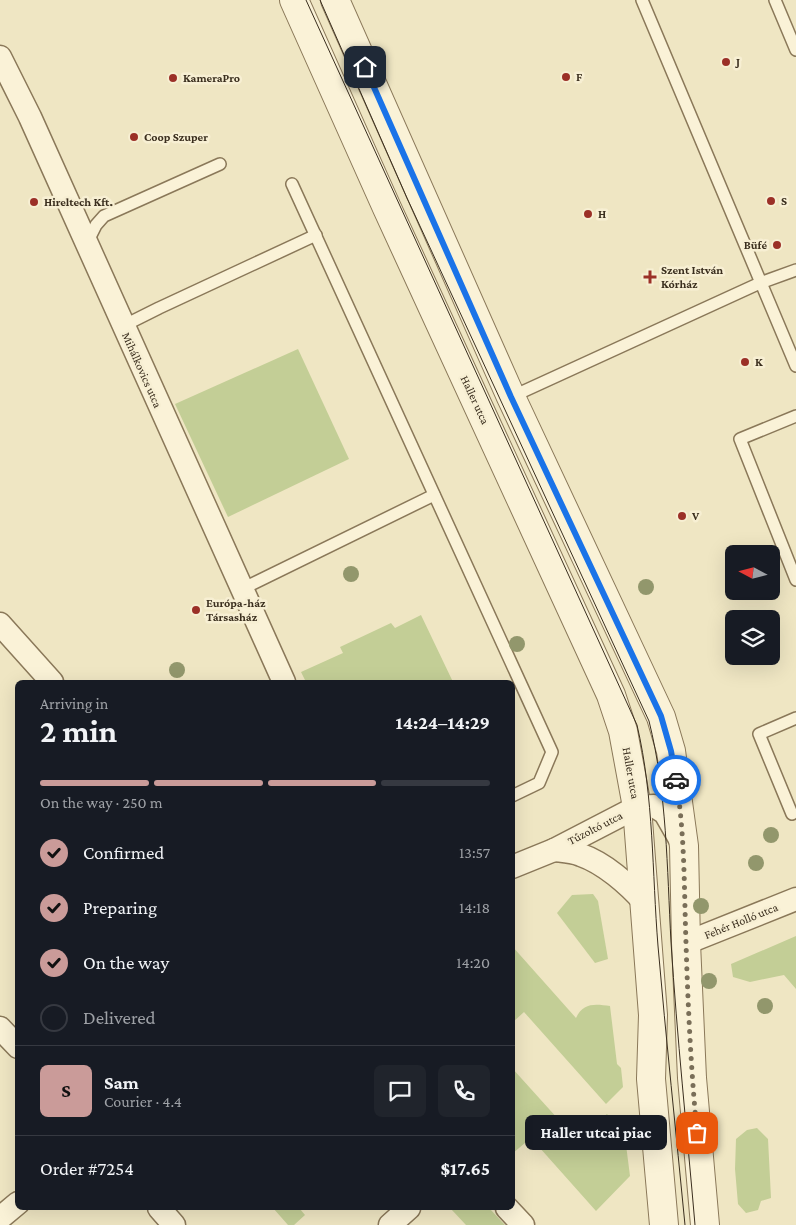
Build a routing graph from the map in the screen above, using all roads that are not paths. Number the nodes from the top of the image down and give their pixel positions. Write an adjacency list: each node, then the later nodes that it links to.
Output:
1 (294, 0): 25 (street, Haller utca)
2 (335, 0): 15 (street, Haller utca)
3 (642, 0): 12 (lane)
4 (775, 0): 5 (lane)
5 (796, 50)
6 (0, 57): 10 (street, Mihálkovics utca)
7 (220, 164): 10 (lane)
8 (292, 184): 9 (lane)
9 (316, 235): 13 (lane); 17 (lane)
10 (86, 244): 13 (street, Mihálkovics utca)
11 (796, 270): 12 (lane)
12 (760, 283): 14 (lane); 15 (lane)
13 (122, 326): 19 (street, Mihálkovics utca)
14 (796, 366)
15 (511, 397): 27 (street, Haller utca)
16 (796, 416): 18 (lane)
17 (434, 495): 19 (lane); 24 (lane)
18 (796, 580)
19 (242, 589): 22 (street, Mihálkovics utca)
20 (0, 624): 21 (street)
21 (50, 680)
22 (283, 680)
23 (796, 718): 26 (lane)
24 (515, 795)
25 (637, 807): 27 (street, Haller utca); 28 (street, Tűzoltó utca); 31 (street, Haller utca)
26 (792, 814)
27 (684, 846): 32 (street, Haller utca)
28 (554, 850): 29 (street, Tűzoltó utca); 31 (street, Tűzoltó utca)
29 (515, 865)
30 (796, 899): 32 (street, Fehér Holló utca)
31 (644, 902): 43 (street, Haller utca)
32 (686, 943): 44 (street, Haller utca)
33 (0, 1028): 34 (street)
34 (15, 1044)
35 (15, 1206): 39 (street)
36 (161, 1210): 40 (street)
37 (407, 1210): 41 (street)
38 (509, 1210): 42 (street)
39 (0, 1218)
40 (174, 1225)
41 (390, 1225)
42 (523, 1225)
43 (664, 1225)
44 (705, 1225)

